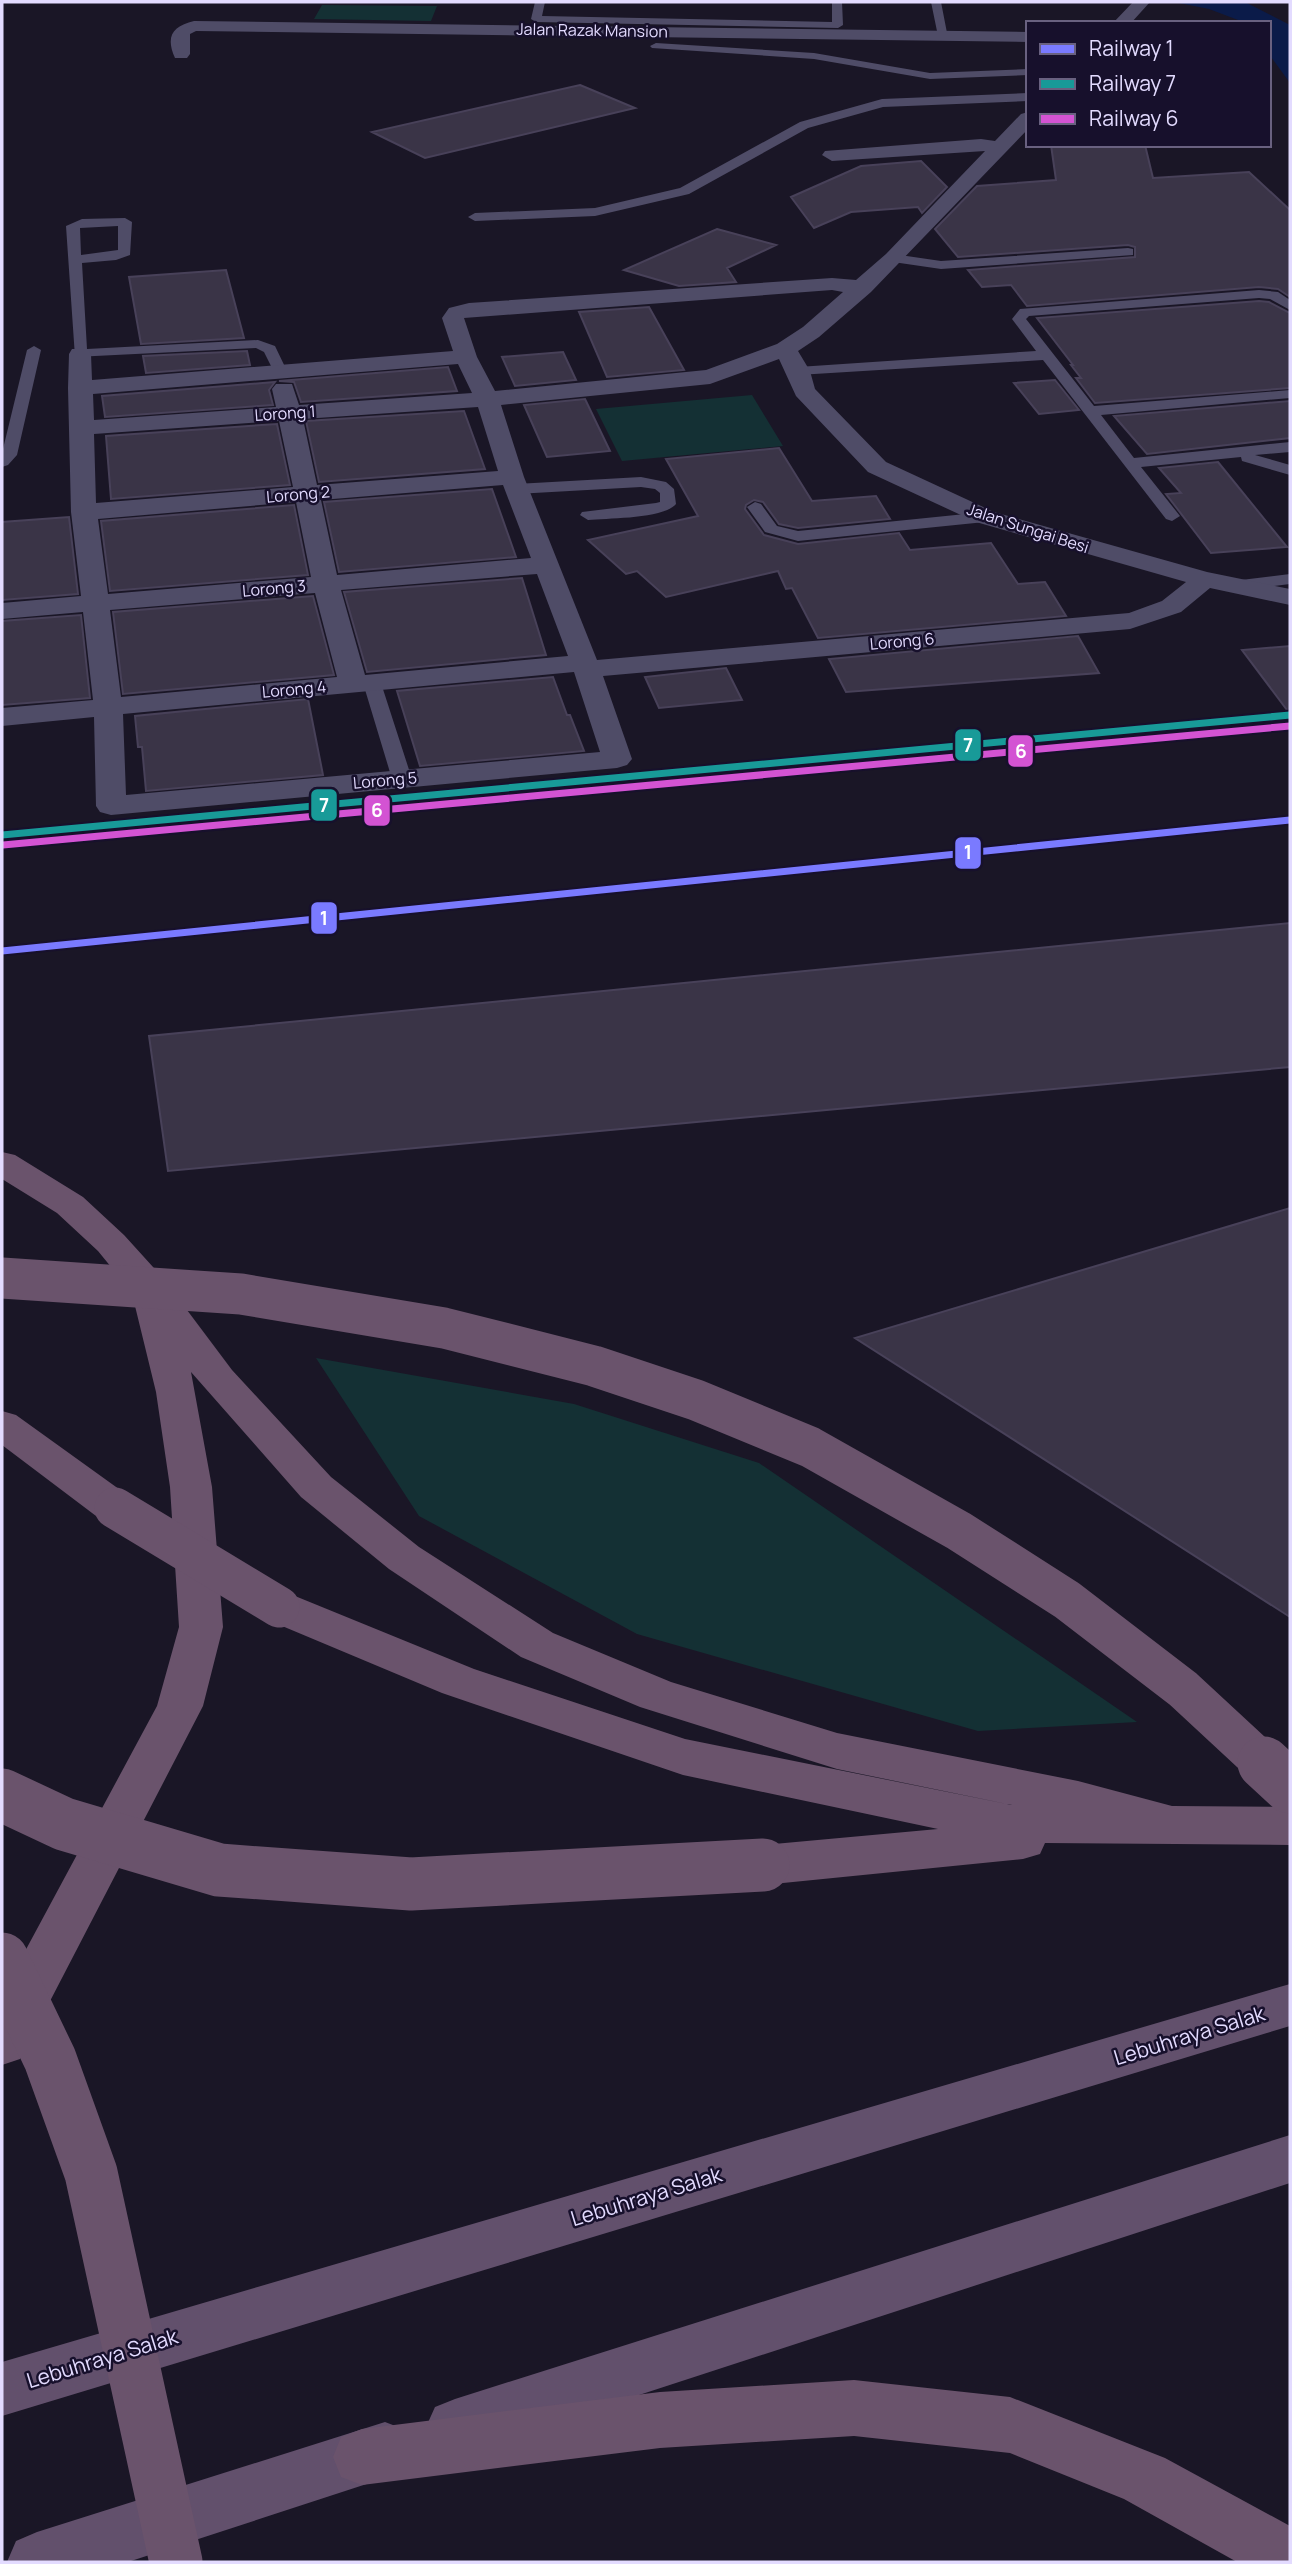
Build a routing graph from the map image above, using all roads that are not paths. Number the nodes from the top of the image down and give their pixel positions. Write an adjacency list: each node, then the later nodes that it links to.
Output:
1 (540, 2): 6 (lane)
2 (837, 2): 6 (lane)
3 (936, 2): 7 (lane)
4 (1139, 5): 5 (street)
5 (1123, 21)
6 (767, 22): 7 (street, Jalan Razak Mansion); 10 (street, Jalan Razak Mansion)
7 (944, 36): 8 (street, Jalan Razak Mansion)
8 (1026, 37)
9 (656, 46): 11 (lane)
10 (181, 54)
11 (1026, 72)
12 (1026, 97): 16 (lane)
13 (1026, 120): 14 (street)
14 (999, 147): 15 (street); 18 (street)
15 (832, 155)
16 (475, 217)
17 (1128, 252): 18 (lane)
18 (893, 258): 20 (street)
19 (74, 260): 24 (lane)
20 (863, 287): 22 (street); 26 (street)
21 (1290, 306): 25 (lane)
22 (785, 349): 28 (street, Jalan Sungai Besi); 31 (street)
23 (34, 350): 37 (lane)
24 (80, 354): 27 (lane); 29 (street)
25 (1045, 355): 28 (lane); 32 (lane)
26 (466, 357): 27 (street); 31 (street)
27 (280, 371): 29 (street); 33 (street)
28 (798, 371): 46 (street, Jalan Sungai Besi)
29 (80, 388): 34 (street)
30 (1290, 394): 32 (lane)
31 (487, 399): 33 (street, Lorong 1); 40 (street)
32 (1091, 411): 38 (lane)
33 (289, 412): 34 (street, Lorong 1); 41 (street)
34 (83, 428): 43 (street)
35 (1290, 447): 36 (lane)
36 (1230, 453): 38 (lane); 39 (lane)
37 (2, 462)
38 (1130, 463): 45 (lane)
39 (1290, 470)
40 (514, 483): 41 (street, Lorong 2); 44 (lane); 47 (street)
41 (306, 494): 43 (street, Lorong 2); 50 (street)
42 (755, 507): 46 (lane)
43 (84, 512): 53 (street)
44 (588, 515)
45 (1172, 516)
46 (985, 517): 48 (street, Jalan Sungai Besi)
47 (547, 565): 50 (street, Lorong 3); 55 (street)
48 (1204, 579): 51 (street, Jalan Sungai Besi); 55 (street, Lorong 6)
49 (1290, 579): 51 (lane)
50 (326, 583): 53 (street, Lorong 3); 56 (street)
51 (1241, 585): 52 (street, Jalan Sungai Besi)
52 (1290, 597)
53 (96, 603): 54 (street, Lorong 3); 57 (street)
54 (2, 611)
55 (586, 666): 56 (street, Lorong 4); 59 (street, Lorong 5)
56 (363, 683): 57 (street, Lorong 4); 59 (lane)
57 (108, 706): 58 (street, Lorong 4); 59 (street, Lorong 5)
58 (2, 717)
59 (402, 779)
60 (2, 1163): 62 (highway)
61 (2, 1278): 64 (highway, bridge)
62 (149, 1287): 66 (highway); 70 (highway)
63 (2, 1425): 66 (highway, bridge)
64 (1290, 1787)
65 (2, 1795): 66 (highway, bridge)
66 (1171, 1825): 67 (highway)
67 (1290, 1826)
68 (2, 1959): 75 (highway, bridge)
69 (1290, 2004): 72 (highway, Lebuhraya Salak)
70 (2, 2043)
71 (1290, 2159): 73 (highway)
72 (2, 2389)
73 (362, 2457): 74 (highway); 76 (highway)
74 (37, 2562)
75 (176, 2562)
76 (1290, 2562)

